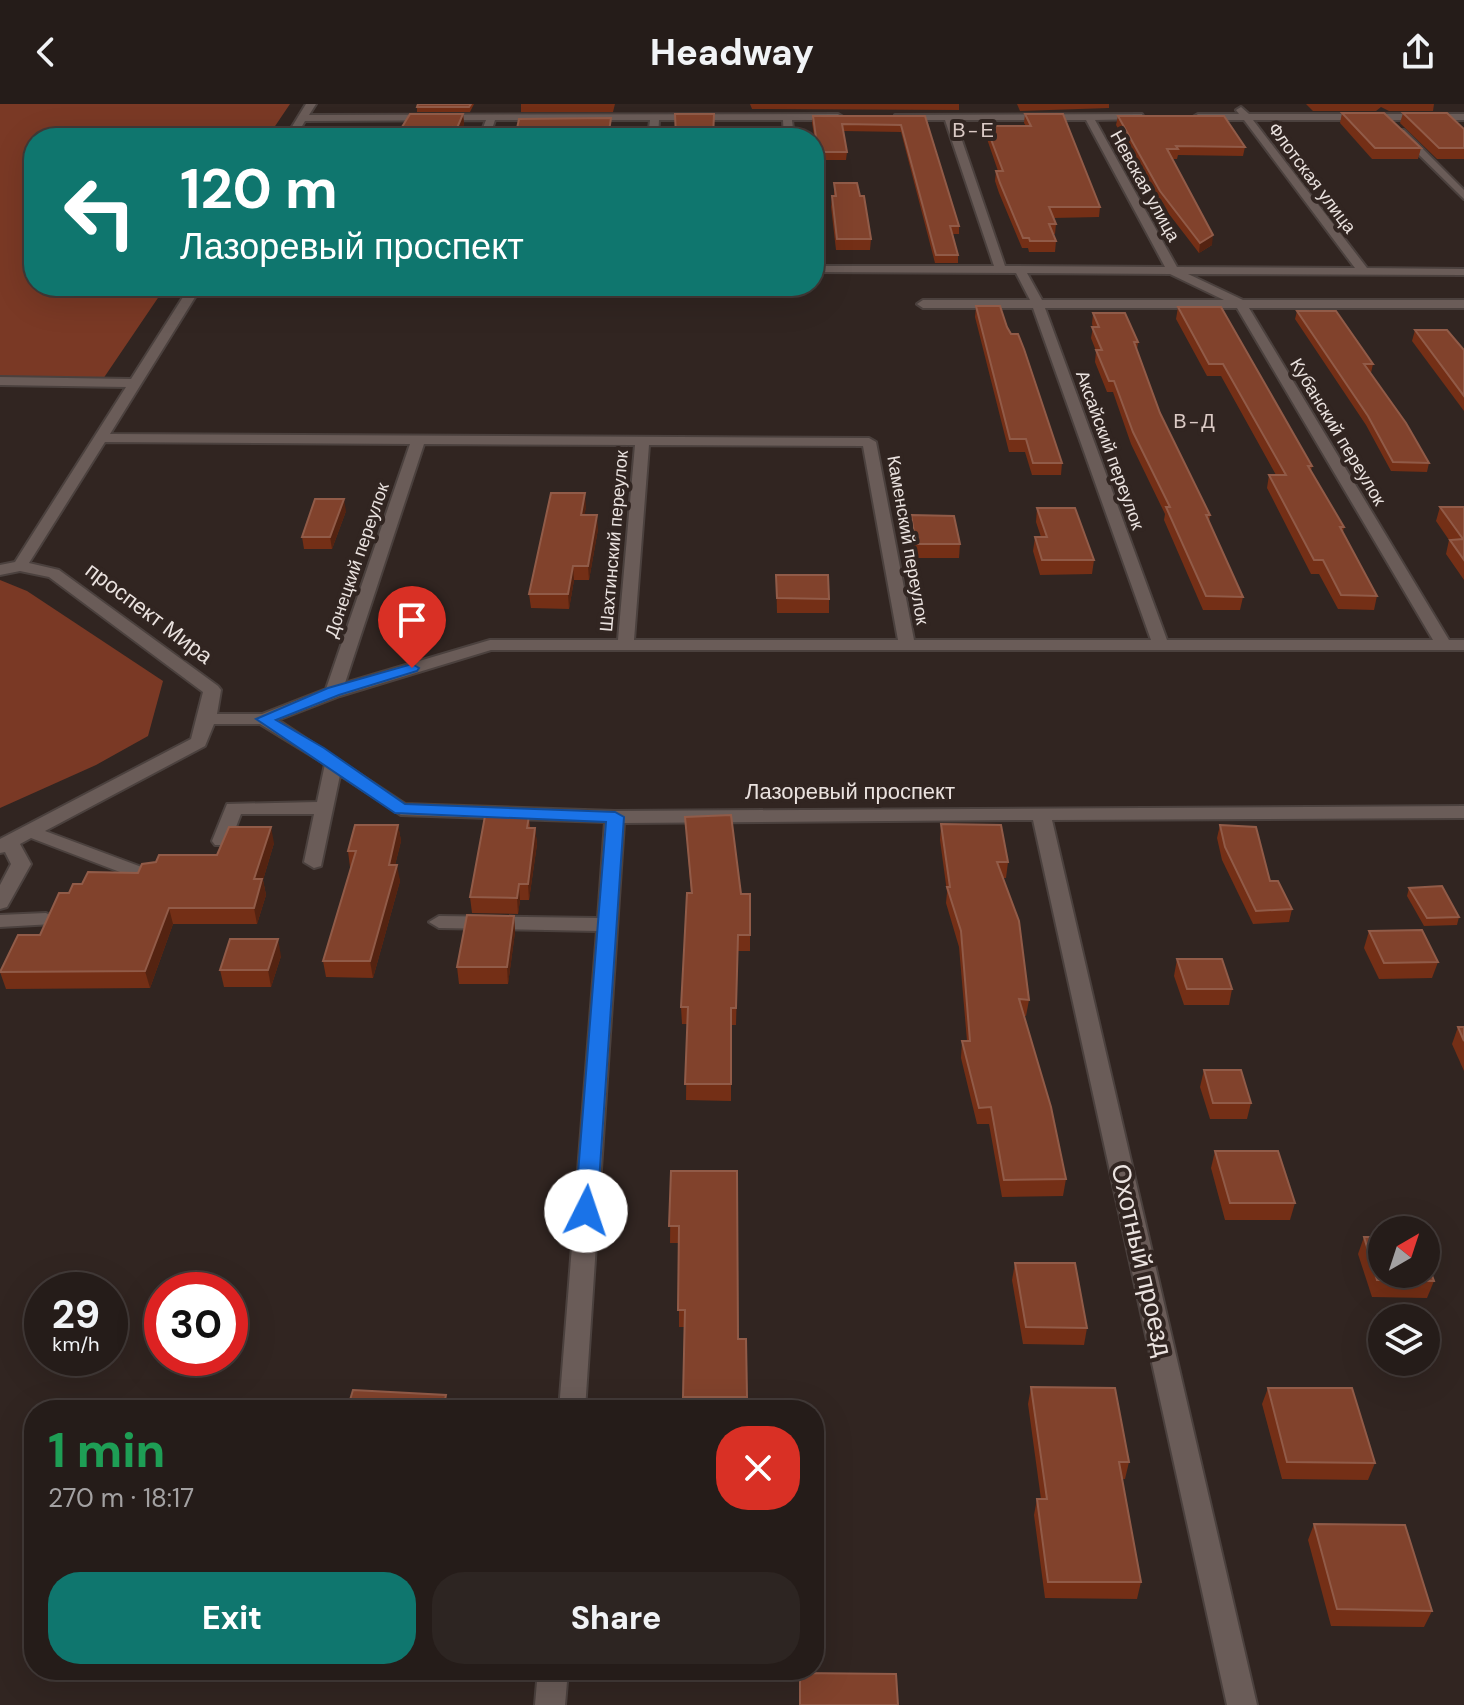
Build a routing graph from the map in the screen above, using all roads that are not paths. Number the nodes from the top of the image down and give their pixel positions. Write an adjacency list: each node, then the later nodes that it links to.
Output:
1 (311, 104): 19 (street)
2 (568, 104): 21 (street)
3 (711, 104): 23 (street)
4 (984, 104): 11 (street)
5 (1121, 104): 13 (street, Невская улица)
6 (1236, 104): 16 (street, Флотская улица)
7 (1373, 104): 17 (street)
8 (851, 117): 24 (street)
9 (879, 117): 10 (street)
10 (949, 117): 11 (street); 31 (street)
11 (988, 117): 12 (street)
12 (1089, 117): 13 (street); 33 (street, Невская улица)
13 (1128, 117): 14 (street)
14 (1158, 117)
15 (1187, 117): 16 (street)
16 (1246, 117): 17 (street); 34 (street, Флотская улица)
17 (1386, 117): 18 (street); 29 (street)
18 (1464, 117)
19 (302, 118): 20 (street); 25 (street)
20 (491, 118): 21 (street); 26 (street)
21 (565, 118): 22 (street)
22 (655, 118): 23 (street); 27 (street)
23 (711, 118): 24 (street)
24 (787, 118): 28 (street)
25 (296, 128)
26 (488, 128)
27 (654, 128)
28 (788, 128)
29 (1464, 196)
30 (824, 269): 31 (street)
31 (1001, 270): 32 (street)
32 (1020, 270): 33 (street); 41 (street, Аксайский переулок)
33 (1173, 271): 34 (street); 42 (street)
34 (1363, 271): 35 (street)
35 (1423, 272): 36 (street); 37 (street)
36 (1464, 272)
37 (1433, 282)
38 (1443, 293): 43 (street)
39 (190, 296): 46 (street)
40 (923, 304): 41 (street)
41 (1038, 304): 42 (street); 53 (street, Аксайский переулок)
42 (1241, 304): 43 (street); 54 (street, Кубанский переулок)
43 (1458, 304): 44 (street)
44 (1464, 317)
45 (0, 381): 46 (street)
46 (135, 383): 47 (street)
47 (100, 438): 48 (street); 50 (street)
48 (418, 441): 49 (street); 57 (street, Донецкий переулок)
49 (642, 441): 52 (street, Шахтинский переулок); 56 (street, Каменский переулок)
50 (20, 566): 51 (street, проспект Мира); 58 (street, проспект Мира)
51 (0, 570)
52 (626, 643): 56 (street); 57 (street)
53 (1161, 645): 54 (street); 56 (street)
54 (1444, 645): 55 (street)
55 (1464, 645)
56 (907, 646)
57 (334, 692): 59 (street)
58 (207, 719): 59 (street); 65 (street)
59 (264, 719): 60 (street, Лазоревый проспект)
60 (334, 762): 61 (street); 64 (street, Лазоревый проспект)
61 (325, 808): 66 (street); 68 (street)
62 (1464, 812): 63 (street, Лазоревый проспект)
63 (1041, 814): 64 (street, Лазоревый проспект); 78 (street, Охотный проезд)
64 (615, 817): 74 (street)
65 (29, 831): 67 (street); 69 (street)
66 (222, 841)
67 (4, 844): 70 (street)
68 (314, 862)
69 (140, 873)
70 (0, 903)
71 (46, 919): 72 (street)
72 (0, 921)
73 (439, 922): 74 (street)
74 (607, 925): 75 (street)
75 (573, 1400)
76 (552, 1680): 77 (street)
77 (550, 1705)
78 (1242, 1705)

